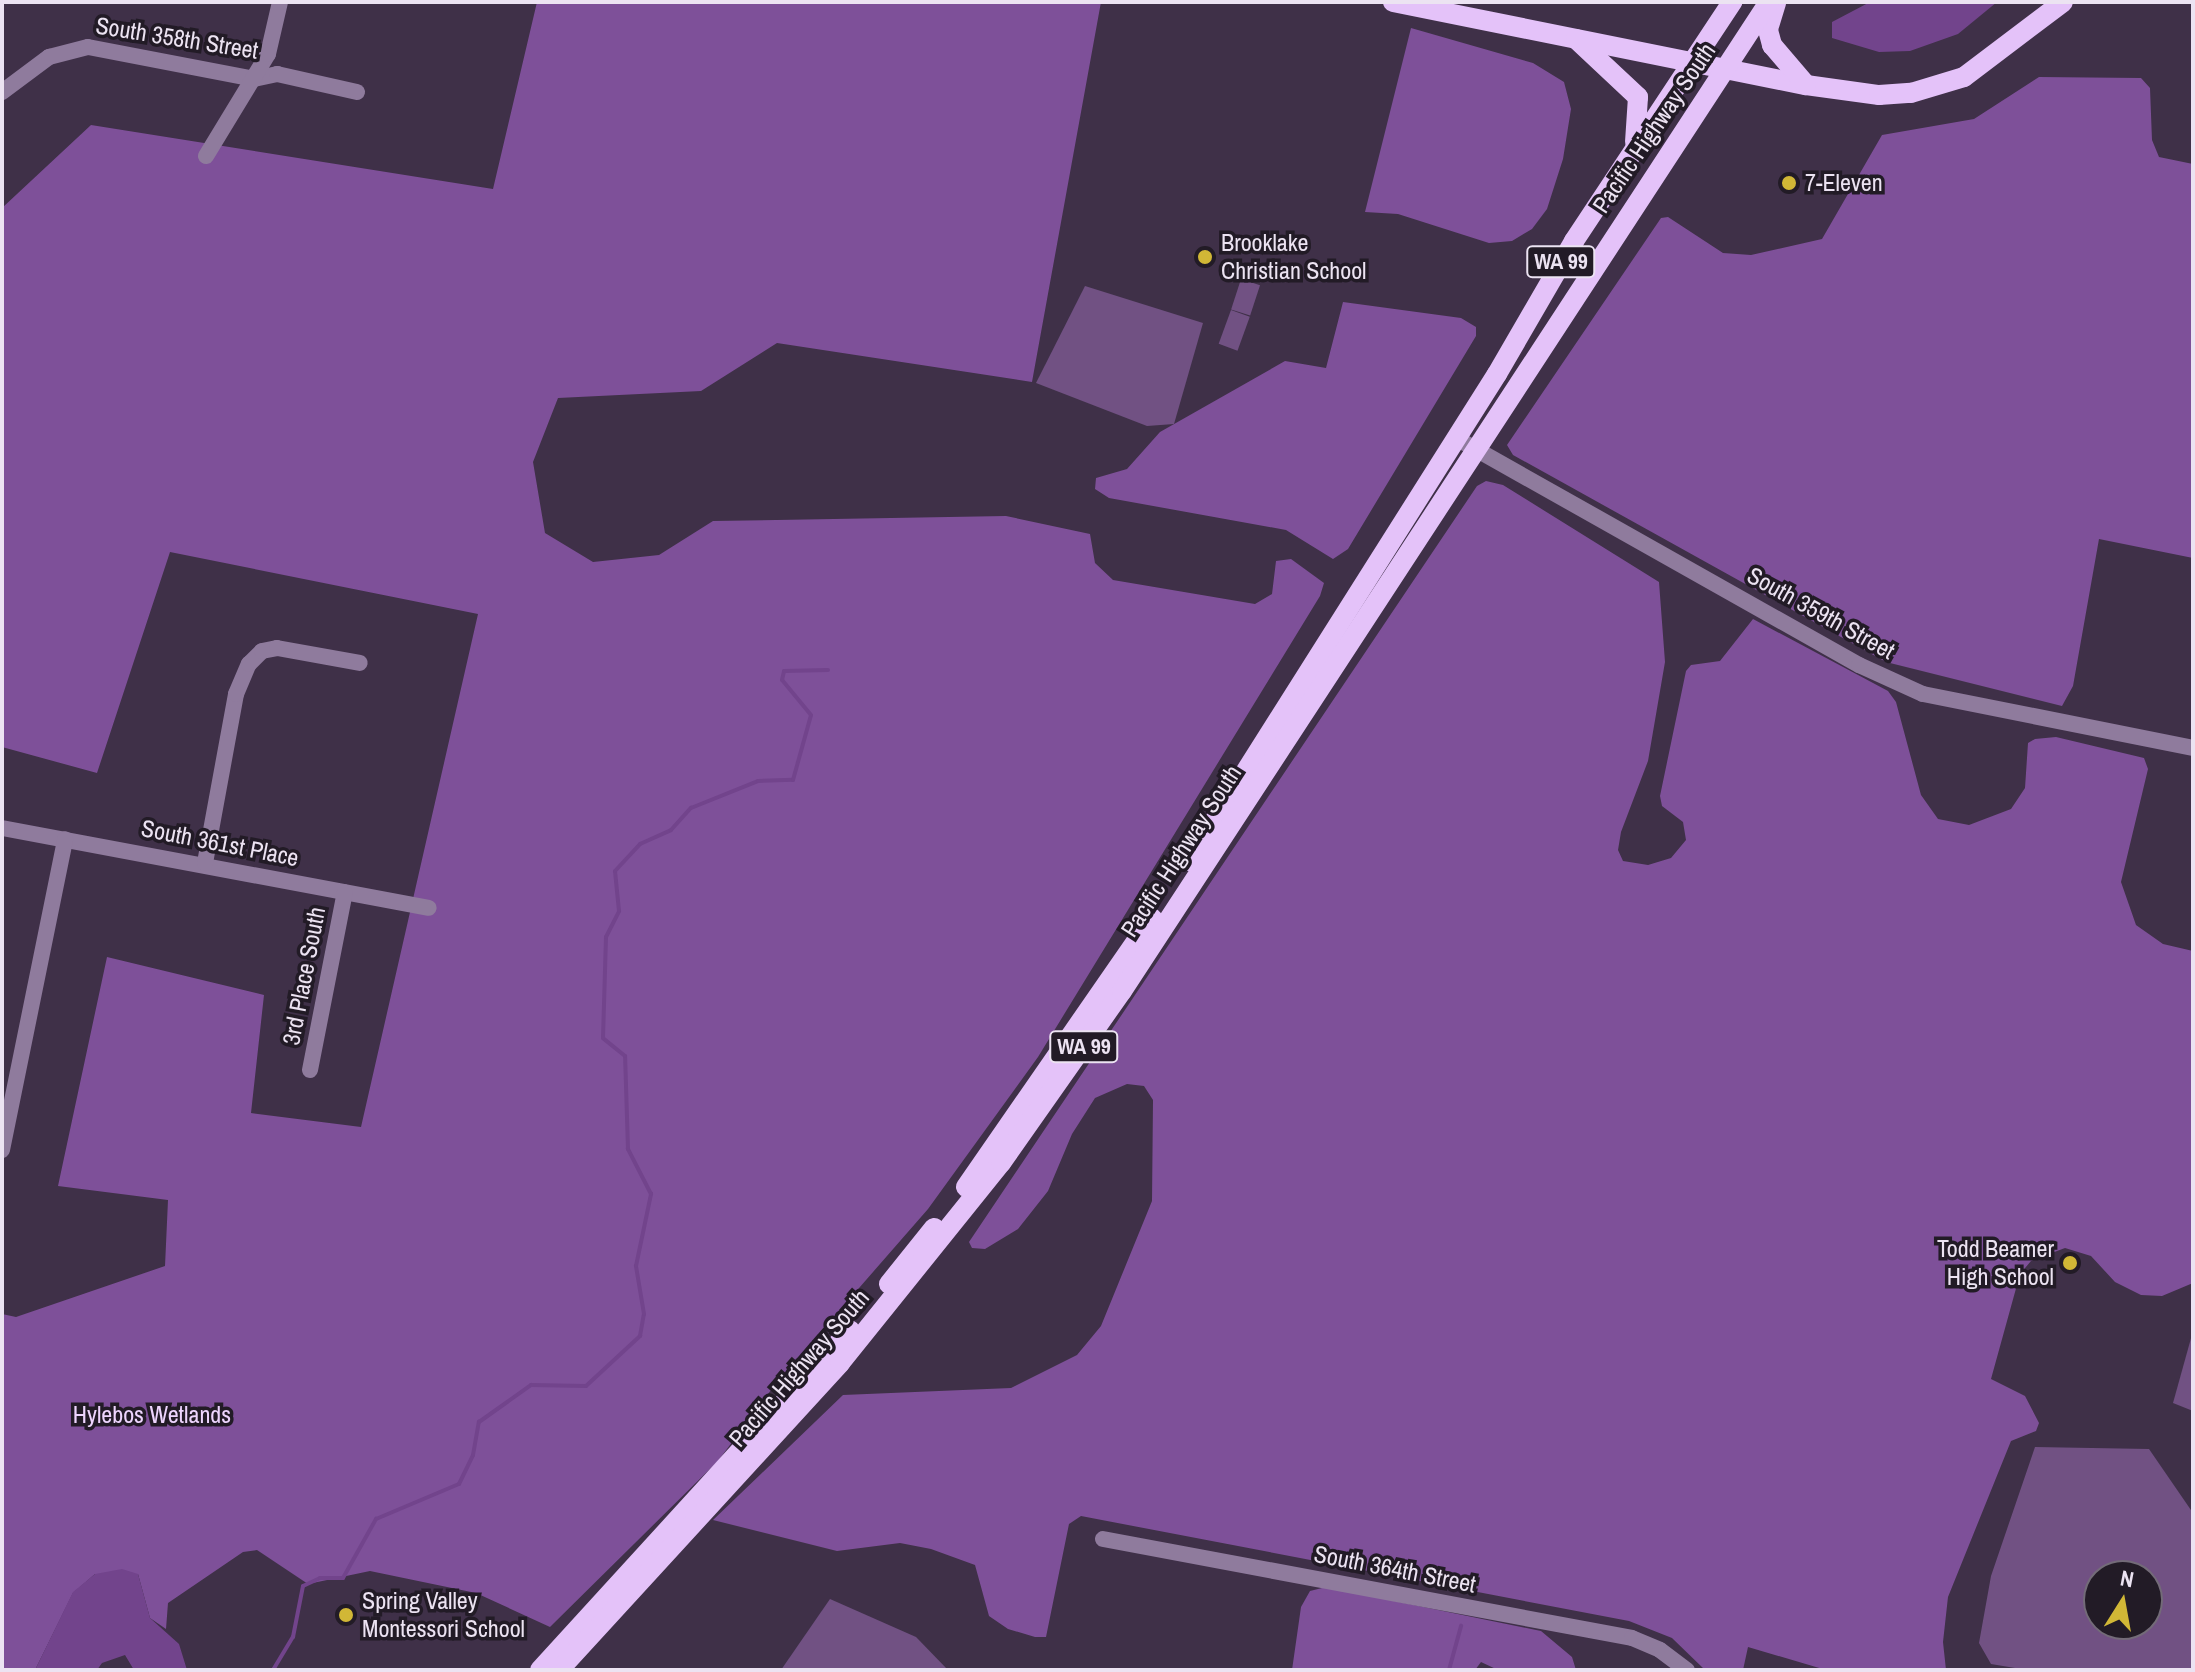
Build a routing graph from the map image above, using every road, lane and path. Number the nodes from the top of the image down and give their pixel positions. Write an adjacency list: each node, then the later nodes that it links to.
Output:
1 (280, 2): 10 (street)
2 (1393, 2): 7 (main road)
3 (1732, 2): 8 (main road, Pacific Highway South / WA 99)
4 (1769, 2): 9 (main road, Pacific Highway South / WA 99)
5 (1776, 2): 11 (main road)
6 (2063, 2): 11 (main road)
7 (1576, 39): 8 (main road); 14 (main road)
8 (1693, 60): 9 (main road); 14 (main road, Pacific Highway South / WA 99)
9 (1725, 67): 11 (main road); 16 (main road, Pacific Highway South / WA 99)
10 (254, 79): 12 (street, South 358th Street); 13 (street, South 358th Street); 15 (street)
11 (1806, 85)
12 (2, 92)
13 (357, 92)
14 (1632, 155): 16 (main road, Pacific Highway South / WA 99)
15 (206, 156)
16 (1465, 443): 18 (street, South 359th Street); 28 (main road, Pacific Highway South / WA 99); 29 (main road, Pacific Highway South / WA 99)
17 (360, 663): 21 (street)
18 (2193, 748)
19 (2, 828): 20 (street, South 361st Place)
20 (65, 839): 21 (street, South 361st Place); 25 (street)
21 (205, 863): 22 (street, South 361st Place)
22 (345, 892): 23 (street, South 361st Place); 24 (street, 3rd Place South)
23 (429, 908)
24 (310, 1070)
25 (2, 1150)
26 (1103, 1539): 27 (street, South 364th Street)
27 (1681, 1664)
28 (540, 1670)
29 (559, 1670)

